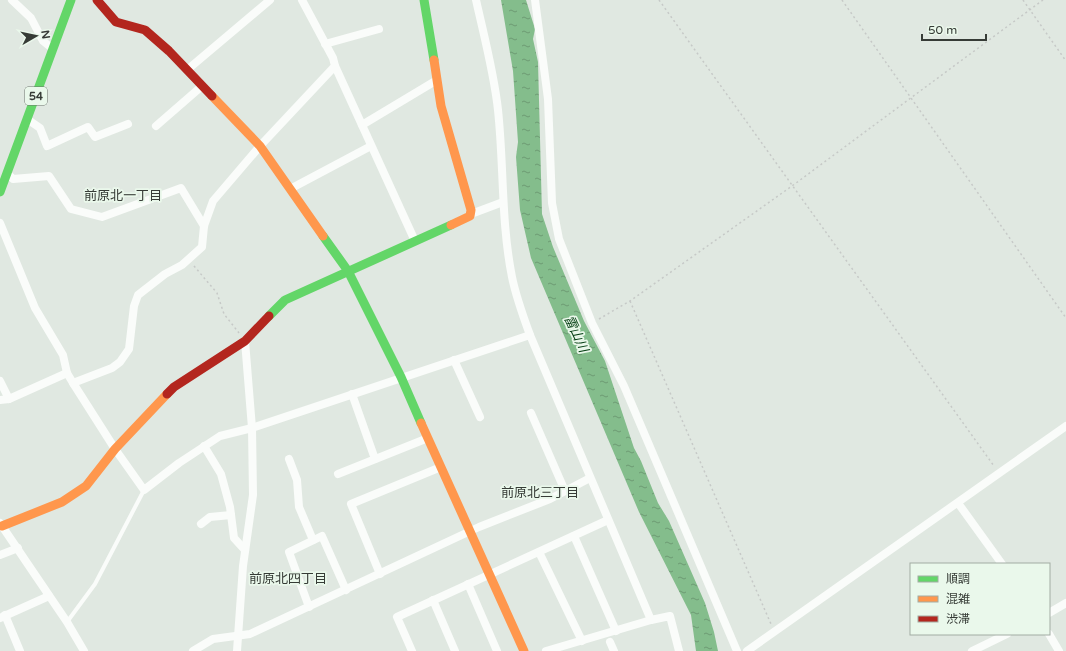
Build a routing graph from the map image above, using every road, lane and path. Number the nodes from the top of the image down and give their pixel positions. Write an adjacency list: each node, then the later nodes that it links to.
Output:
1 (12, 0): 16 (street)
2 (71, 0): 16 (street, 54)
3 (97, 0): 19 (street)
4 (270, 0): 19 (street)
5 (302, 0): 15 (street)
6 (424, 0): 20 (street)
7 (476, 0): 33 (street)
8 (535, 0): 42 (street)
9 (658, 0): 30 (path)
10 (842, 0): 22 (path)
11 (1023, 0): 13 (path)
12 (1043, 0): 13 (path)
13 (1030, 10): 17 (path); 22 (path)
14 (379, 29): 15 (street)
15 (325, 44): 18 (street)
16 (53, 48): 23 (street, 54)
17 (1066, 61)
18 (335, 66): 25 (street); 27 (street)
19 (187, 70): 21 (street)
20 (437, 80): 25 (street); 34 (street)
21 (202, 86): 26 (street); 27 (street)
22 (911, 98): 30 (path); 41 (path)
23 (27, 119): 24 (street); 29 (street, 54)
24 (128, 124)
25 (362, 125): 28 (street)
26 (156, 126)
27 (260, 146): 31 (street); 36 (street)
28 (371, 146): 31 (street); 37 (street)
29 (7, 173): 32 (street, 54); 36 (street)
30 (792, 186): 40 (path); 64 (path)
31 (290, 189): 39 (street)
32 (0, 192)
33 (503, 202): 34 (street); 43 (street)
34 (471, 214): 37 (street)
35 (0, 223): 46 (street)
36 (204, 226): 49 (street)
37 (415, 241): 39 (street)
38 (192, 264): 44 (path)
39 (348, 271): 44 (street); 47 (street)
40 (630, 301): 42 (path); 94 (path)
41 (1066, 318)
42 (592, 323): 111 (street)
43 (530, 335): 45 (street); 65 (street)
44 (245, 341): 56 (street); 59 (street)
45 (454, 360): 47 (street); 54 (street)
46 (67, 373): 49 (street); 51 (street)
47 (401, 377): 50 (street); 57 (street)
48 (0, 381): 51 (street)
49 (73, 383): 59 (street)
50 (352, 394): 56 (street); 61 (street)
51 (9, 399): 52 (street)
52 (0, 400)
53 (531, 414): 67 (street)
54 (480, 417)
55 (1066, 426): 64 (street)
56 (252, 428): 58 (street); 77 (street)
57 (428, 438): 61 (street); 62 (street)
58 (204, 446): 66 (street); 69 (street)
59 (115, 449): 66 (street); 71 (street)
60 (290, 459): 75 (street)
61 (375, 459): 63 (street)
62 (441, 467): 73 (street); 81 (street)
63 (338, 474)
64 (999, 474): 68 (street)
65 (590, 478): 67 (street); 70 (street)
66 (144, 490): 92 (lane)
67 (565, 491): 73 (street)
68 (958, 503): 80 (street); 94 (street)
69 (231, 514): 72 (street); 77 (street)
70 (608, 520): 74 (street); 91 (street)
71 (1, 524): 76 (street)
72 (201, 524)
73 (469, 532): 81 (street); 82 (street)
74 (574, 536): 78 (street); 93 (street)
75 (313, 540): 84 (street); 88 (street)
76 (18, 548): 79 (street); 85 (street)
77 (245, 550): 97 (street)
78 (539, 552): 82 (street); 98 (street)
79 (0, 555)
80 (1001, 563)
81 (380, 574): 84 (street)
82 (489, 575): 83 (street); 107 (street)
83 (468, 584): 86 (street); 106 (street)
84 (346, 590): 88 (street)
85 (49, 596): 90 (street); 92 (street)
86 (433, 600): 104 (street); 105 (street)
87 (1066, 603): 89 (street)
88 (309, 607): 97 (street)
89 (1050, 612)
90 (2, 617): 100 (street)
91 (651, 620): 93 (street); 110 (street)
92 (67, 622): 101 (street)
93 (616, 631): 98 (street)
94 (775, 632): 112 (street)
95 (1005, 635): 113 (street)
96 (1050, 635): 114 (street)
97 (238, 636): 102 (street); 103 (street)
98 (582, 641): 108 (street)
99 (610, 642): 109 (street)
100 (20, 651)
101 (84, 651)
102 (193, 651)
103 (237, 651)
104 (412, 651)
105 (455, 651)
106 (497, 651)
107 (524, 651)
108 (546, 651)
109 (614, 651)
110 (678, 651)
111 (737, 651)
112 (748, 651)
113 (972, 651)
114 (1059, 651)

